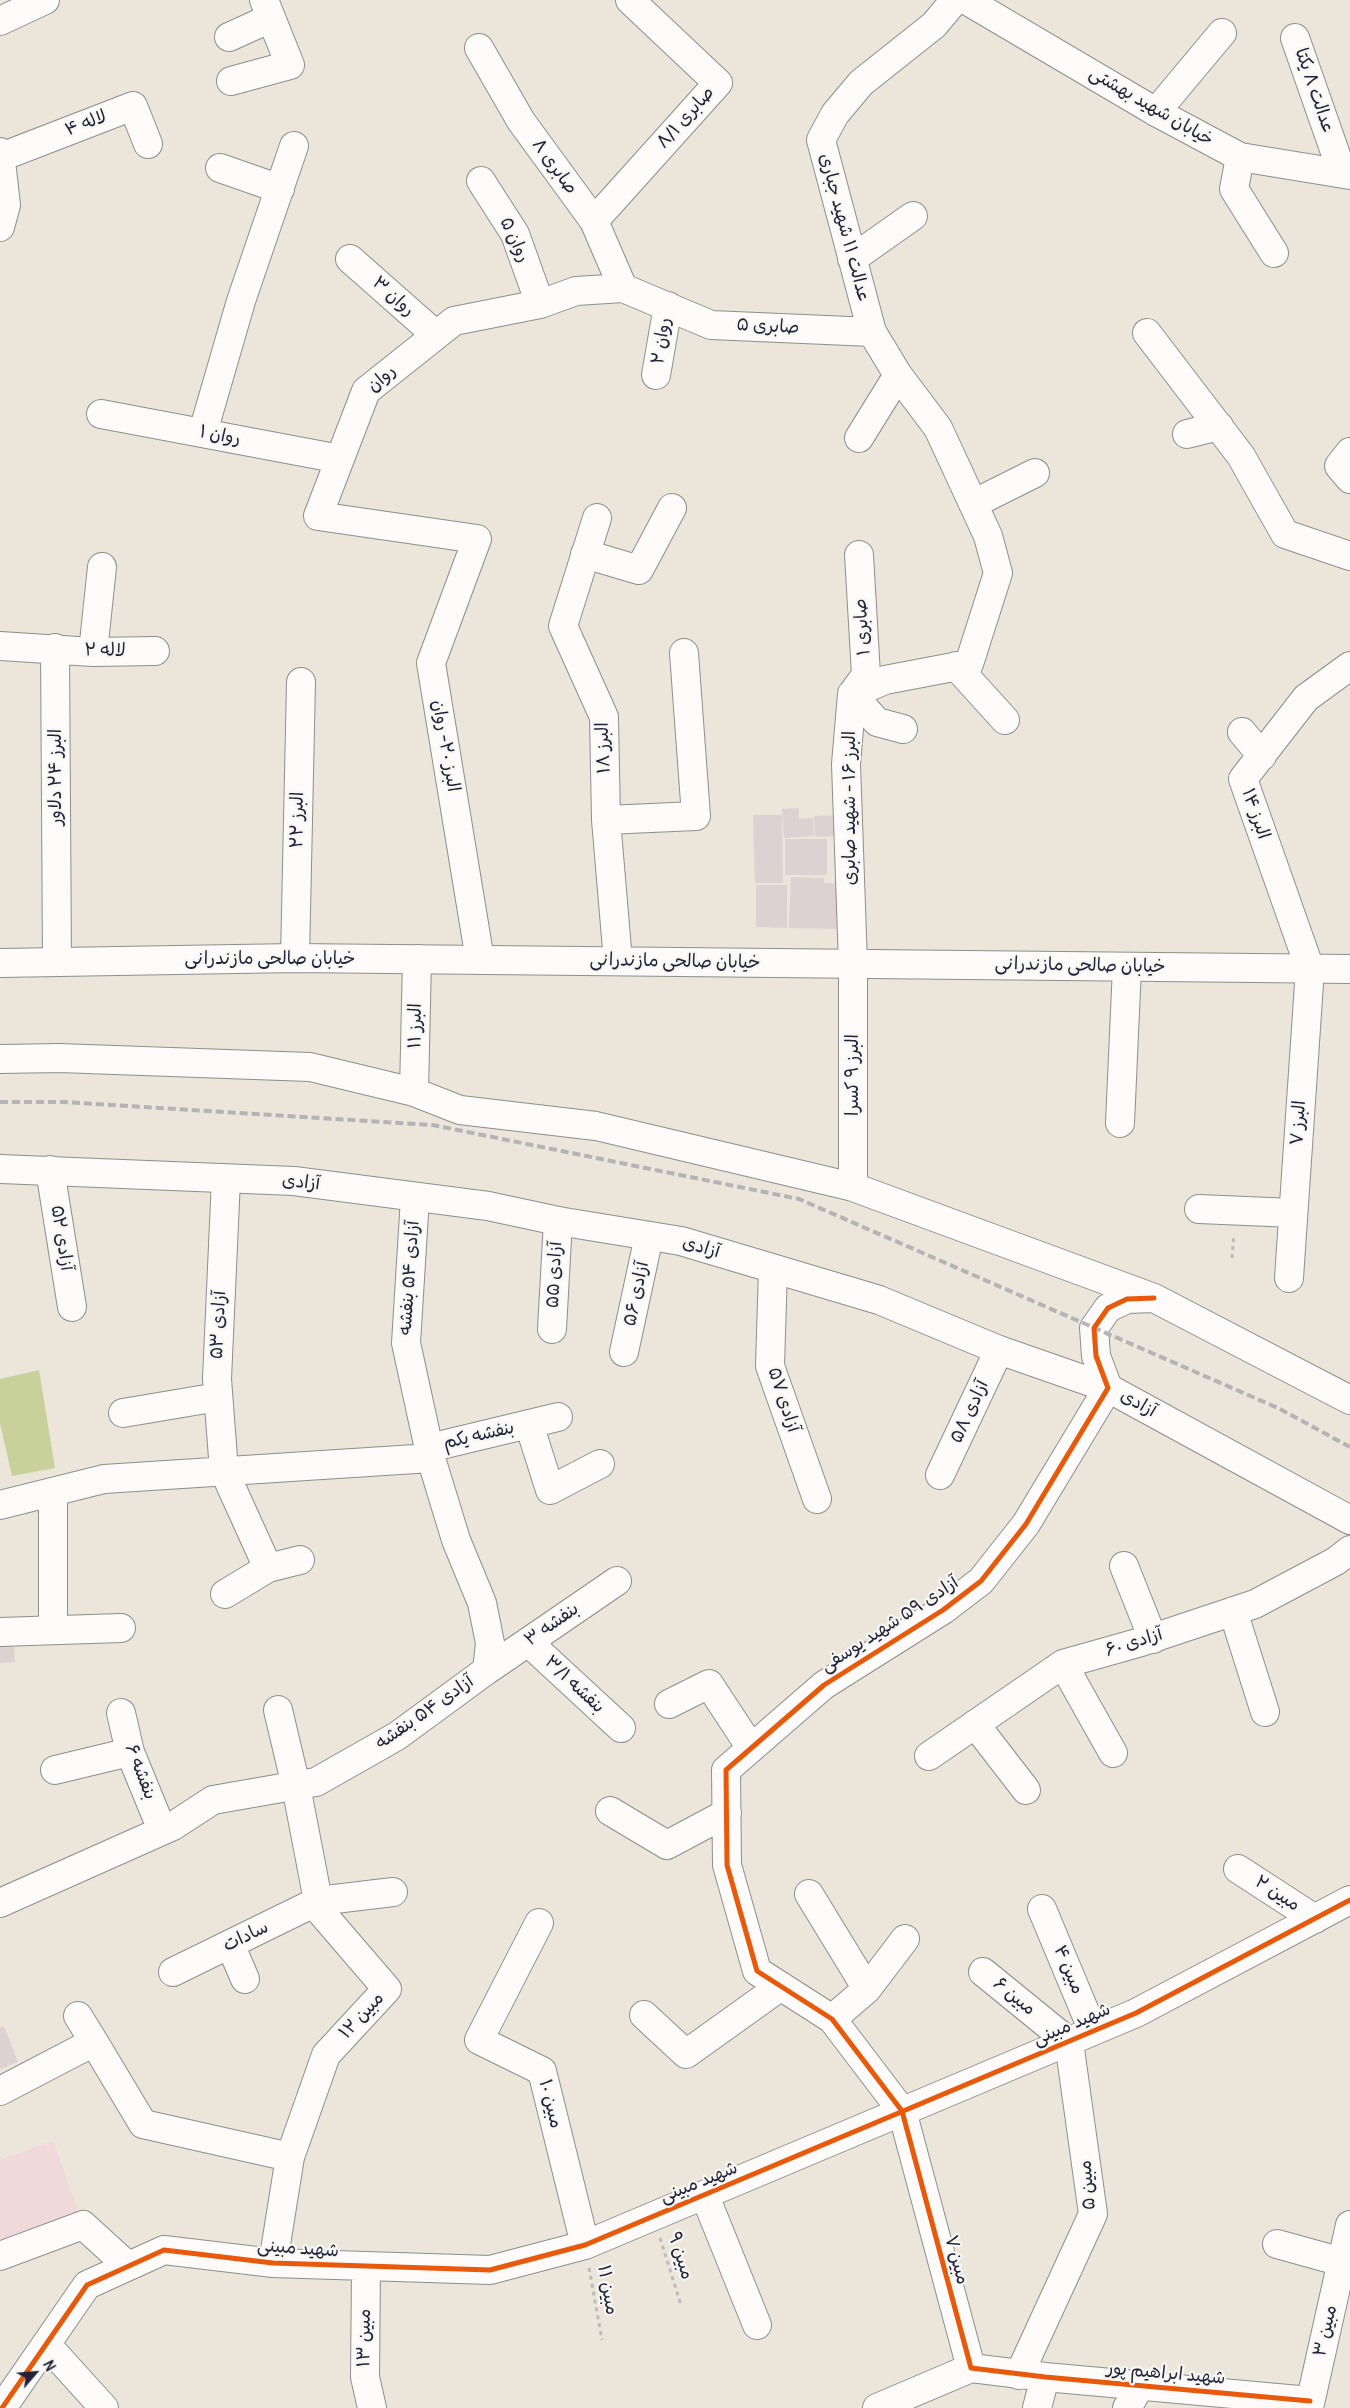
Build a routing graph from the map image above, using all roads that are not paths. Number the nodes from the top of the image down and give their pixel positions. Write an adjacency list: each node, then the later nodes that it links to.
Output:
1 (45, 0): 6 (street)
2 (630, 0): 23 (street, صابری ۸/۱)
3 (955, 0): 27 (street, عدالت ۱۱ شهید جباری)
4 (966, 0): 12 (street, خیابان شهید بهشتی)
5 (268, 9): 8 (street); 11 (street)
6 (0, 21)
7 (1222, 33): 12 (street)
8 (229, 37)
9 (1296, 38): 19 (street, عدالت ۸ یکتا)
10 (479, 48): 23 (street, صابری ۸)
11 (231, 81)
12 (1156, 112): 17 (street, خیابان شهید بهشتی)
13 (148, 144): 16 (street, لاله ۴)
14 (294, 146): 21 (street)
15 (0, 152): 16 (street)
16 (1, 157): 24 (street)
17 (1240, 157): 19 (street, خیابان شهید بهشتی); 25 (street)
18 (220, 168): 21 (street)
19 (1346, 174)
20 (481, 180): 29 (street, روان ۵)
21 (280, 189): 38 (street)
22 (913, 216): 27 (street)
23 (594, 221): 28 (street, صابری ۸)
24 (0, 227)
25 (1274, 252)
26 (350, 259): 33 (street, روان ۳)
27 (852, 259): 31 (street, عدالت ۱۱ شهید جباری)
28 (623, 288): 29 (street, روان); 30 (street, روان)
29 (540, 304): 33 (street, روان)
30 (668, 306): 31 (street, صابری ۵); 34 (street, روان ۲)
31 (872, 332): 35 (street)
32 (1147, 333): 37 (street)
33 (436, 335): 42 (street, روان)
34 (656, 375)
35 (898, 375): 40 (street); 45 (street)
36 (101, 414): 38 (street, روان ۱)
37 (1219, 426): 39 (street); 51 (street)
38 (203, 432): 42 (street, روان ۱)
39 (1186, 434)
40 (859, 438)
41 (1350, 452): 44 (street)
42 (340, 459): 48 (street, روان)
43 (1035, 473): 45 (street)
44 (1350, 479)
45 (973, 504): 58 (street)
46 (672, 508): 49 (street)
47 (597, 518): 49 (street, البرز ۱۸)
48 (477, 539): 69 (street, البرز ۲۰- روان)
49 (585, 554): 66 (street, البرز ۱۸)
50 (859, 555): 61 (street, صابری ۱)
51 (1350, 556)
52 (102, 567): 56 (street)
53 (0, 646): 54 (street)
54 (56, 648): 56 (street, لاله ۲); 71 (street, البرز ۲۴ دلاور)
55 (155, 651): 56 (street, لاله ۲)
56 (93, 652)
57 (684, 653): 66 (street)
58 (956, 666): 61 (street); 62 (street)
59 (1350, 666): 65 (street, البرز ۱۴)
60 (301, 682): 67 (street, البرز ۲۲)
61 (852, 694): 63 (street); 73 (street, البرز ۱۶ - شهید صابری)
62 (1005, 720)
63 (903, 729)
64 (1242, 732): 65 (street)
65 (1262, 756): 75 (street, البرز ۱۴)
66 (606, 820): 70 (street, البرز ۱۸)
67 (295, 958): 68 (street, خیابان صالحی مازندرانی); 71 (street, خیابان صالحی مازندرانی)
68 (417, 959): 69 (street, خیابان صالحی مازندرانی); 78 (street, البرز ۱۱)
69 (480, 960): 70 (street, خیابان صالحی مازندرانی)
70 (618, 961): 73 (street, خیابان صالحی مازندرانی)
71 (57, 962): 72 (street, خیابان صالحی مازندرانی)
72 (0, 963)
73 (853, 964): 74 (street, خیابان صالحی مازندرانی); 83 (street, البرز ۹ کسرا)
74 (1127, 966): 75 (street, خیابان صالحی مازندرانی); 79 (street)
75 (1310, 969): 76 (street, خیابان صالحی مازندرانی); 86 (street, البرز ۷)
76 (1350, 969)
77 (0, 1059): 78 (street)
78 (414, 1092): 83 (street)
79 (1120, 1123)
80 (0, 1169): 81 (street, آزادی)
81 (50, 1170): 82 (street, آزادی); 92 (street, آزادی ۵۲)
82 (226, 1178): 84 (street, آزادی); 97 (street, آزادی ۵۳)
83 (853, 1187): 91 (street)
84 (415, 1198): 87 (street, آزادی); 102 (street, آزادی ۵۴ بنفشه)
85 (1199, 1209): 86 (street)
86 (1293, 1213): 90 (street, البرز ۷)
87 (558, 1221): 88 (street, آزادی); 93 (street, آزادی ۵۵)
88 (650, 1236): 89 (street, آزادی); 95 (street, آزادی ۵۶)
89 (773, 1268): 94 (street, آزادی); 107 (street, آزادی ۵۷)
90 (1289, 1278)
91 (1154, 1298): 96 (street); 98 (street)
92 (72, 1307)
93 (552, 1328)
94 (999, 1350): 96 (street, آزادی); 105 (street, آزادی ۵۸)
95 (624, 1352)
96 (1108, 1388): 109 (street, آزادی); 130 (street, آزادی ۵۹ شهید یوسفی)
97 (218, 1397): 99 (street); 104 (street, آزادی ۵۳)
98 (1350, 1400)
99 (123, 1413)
100 (558, 1417): 101 (street, بنفشه یکم)
101 (529, 1424): 102 (street, بنفشه یکم); 103 (street, بنفشه یکم)
102 (430, 1453): 104 (street, بنفشه یکم); 123 (street, آزادی ۵۴ بنفشه)
103 (600, 1464)
104 (224, 1471): 106 (street, بنفشه یکم); 113 (street, آزادی ۵۳)
105 (940, 1475)
106 (53, 1492): 108 (street, بنفشه یکم); 118 (street)
107 (817, 1499)
108 (0, 1505)
109 (1350, 1520)
110 (1350, 1550): 116 (street, آزادی ۶۰)
111 (300, 1560): 113 (street)
112 (1124, 1566): 120 (street)
113 (268, 1568): 115 (street)
114 (617, 1581): 121 (street, بنفشه ۳)
115 (224, 1594)
116 (1233, 1611): 120 (street, آزادی ۶۰); 126 (street)
117 (121, 1628): 118 (street)
118 (53, 1630): 119 (street)
119 (0, 1632)
120 (1153, 1639): 122 (street, آزادی ۶۰)
121 (528, 1642): 123 (street, بنفشه ۳); 129 (street, بنفشه ۳/۱)
122 (1063, 1664): 128 (street, آزادی ۶۰); 132 (street)
123 (487, 1670): 135 (street, آزادی ۵۴ بنفشه)
124 (669, 1704): 130 (street)
125 (278, 1710): 135 (street, مبین ۱۲)
126 (1265, 1712)
127 (121, 1713): 131 (street, بنفشه ۶)
128 (975, 1724): 133 (street, آزادی ۶۰); 136 (street)
129 (621, 1728)
130 (751, 1748): 138 (street, آزادی ۵۹ شهید یوسفی)
131 (130, 1752): 134 (street); 139 (street, بنفشه ۶)
132 (1113, 1753)
133 (929, 1756)
134 (55, 1770)
135 (296, 1786): 139 (street, آزادی ۵۴ بنفشه); 144 (street, مبین ۱۲)
136 (1026, 1790)
137 (610, 1811): 138 (street)
138 (727, 1812): 154 (street, آزادی ۵۹ شهید یوسفی)
139 (162, 1830): 145 (street, آزادی ۵۴ بنفشه)
140 (1238, 1869): 147 (street, مبین ۲)
141 (394, 1892): 144 (street, سادات)
142 (809, 1894): 155 (street)
143 (1350, 1900): 147 (street, شهید مبینی)
144 (318, 1901): 150 (street, سادات); 163 (street, مبین ۱۲)
145 (0, 1903)
146 (1042, 1909): 159 (street, مبین ۴)
147 (1315, 1918): 159 (street, شهید مبینی)
148 (539, 1923): 167 (street, مبین ۱۰)
149 (905, 1939): 155 (street)
150 (230, 1944): 151 (street, سادات); 153 (street)
151 (173, 1972)
152 (983, 1972): 159 (street, مبین ۶)
153 (245, 1979)
154 (781, 1986): 156 (street); 158 (street, آزادی ۵۹ شهید یوسفی)
155 (867, 1989): 158 (street)
156 (644, 2015)
157 (78, 2016): 160 (street)
158 (832, 2019): 162 (street)
159 (1081, 2036): 162 (street, شهید مبینی); 176 (street, مبین ۵)
160 (94, 2042): 161 (street); 163 (street)
161 (0, 2091)
162 (902, 2112): 164 (street, شهید مبینی); 175 (street, مبین ۷)
163 (290, 2157): 169 (street, مبین ۱۲)
164 (705, 2196): 167 (street, شهید مبینی); 173 (street)
165 (1350, 2225): 172 (street, مبین ۳)
166 (1278, 2244): 172 (street)
167 (585, 2245): 171 (street, شهید مبینی)
168 (0, 2256): 170 (street)
169 (274, 2263): 170 (street, شهید مبینی); 171 (street, شهید مبینی)
170 (128, 2266): 174 (street, شهید مبینی)
171 (366, 2267): 181 (street, مبین ۱۳)
172 (1343, 2272): 178 (street, مبین ۳)
173 (757, 2326)
174 (46, 2344): 179 (street, شهید مبینی); 180 (street)
175 (970, 2368): 176 (street); 182 (street)
176 (1032, 2376): 177 (street, شهید ابراهیم پور); 183 (street, مبین ۵)
177 (1133, 2397): 178 (street, شهید ابراهیم پور)
178 (1309, 2405)
179 (2, 2408)
180 (104, 2408)
181 (372, 2408)
182 (877, 2408)
183 (1037, 2408)

